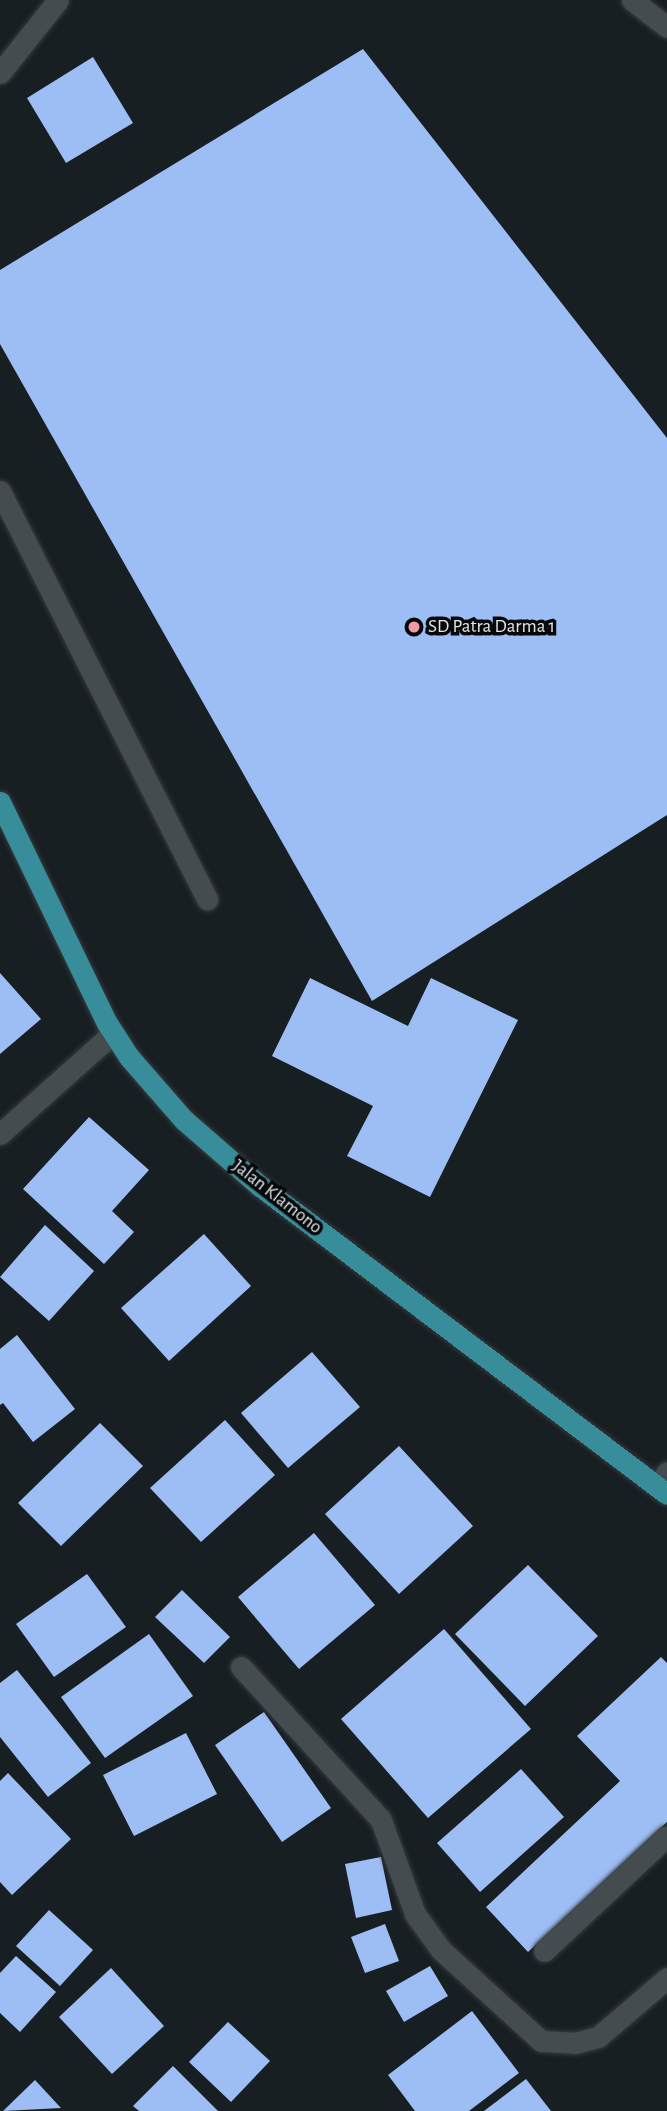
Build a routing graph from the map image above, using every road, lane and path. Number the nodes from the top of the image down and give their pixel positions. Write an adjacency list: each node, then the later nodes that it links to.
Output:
1 (58, 0): 4 (street)
2 (632, 0): 3 (street)
3 (667, 27)
4 (0, 73)
5 (0, 491): 7 (street)
6 (0, 802): 8 (main road, Jalan Klamono)
7 (207, 899)
8 (113, 1032): 9 (street); 10 (main road, Jalan Klamono)
9 (0, 1134)
10 (664, 1484)
11 (241, 1667): 14 (street)
12 (667, 1836): 13 (street)
13 (544, 1951)
14 (667, 1978)

